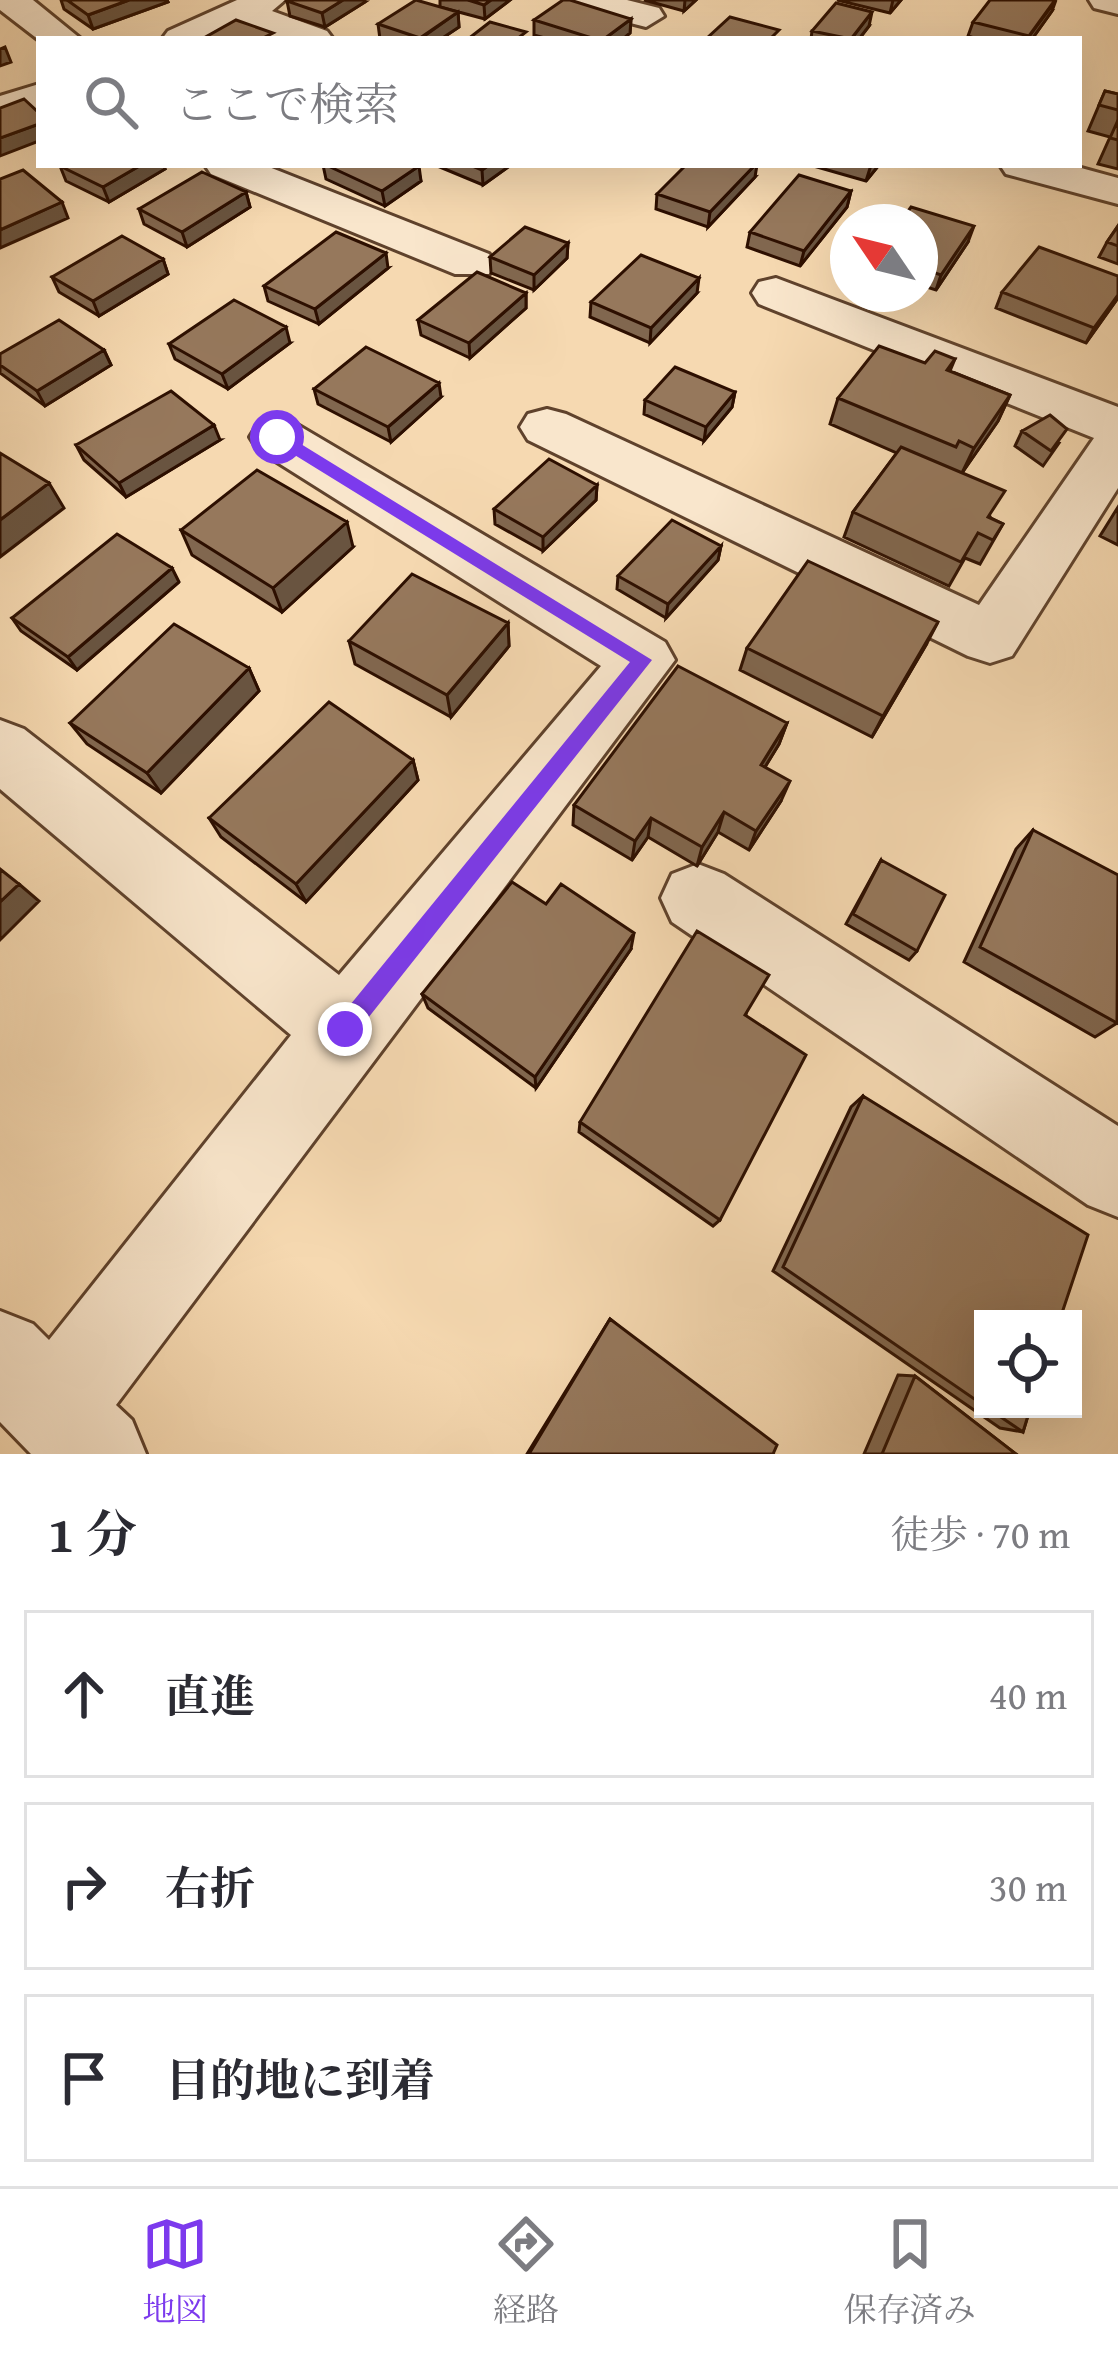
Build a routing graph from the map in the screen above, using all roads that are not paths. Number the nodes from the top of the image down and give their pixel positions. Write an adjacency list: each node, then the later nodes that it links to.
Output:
1 (10, 0): 7 (street)
2 (585, 0): 6 (street)
3 (1107, 0): 4 (street)
4 (1118, 3)
5 (255, 7): 8 (street); 9 (street)
6 (646, 16)
7 (58, 36)
8 (188, 36)
9 (308, 36)
10 (36, 97): 11 (street)
11 (0, 110)
12 (234, 168): 15 (street)
13 (1032, 168): 14 (street)
14 (1118, 191)
15 (472, 263)
16 (776, 292): 18 (street)
17 (547, 427): 20 (street)
18 (1118, 427)
19 (277, 437): 23 (street)
20 (1118, 444)
21 (0, 749): 23 (street)
22 (698, 898): 24 (street)
23 (345, 1029): 25 (street)
24 (1118, 1175)
25 (51, 1407)

